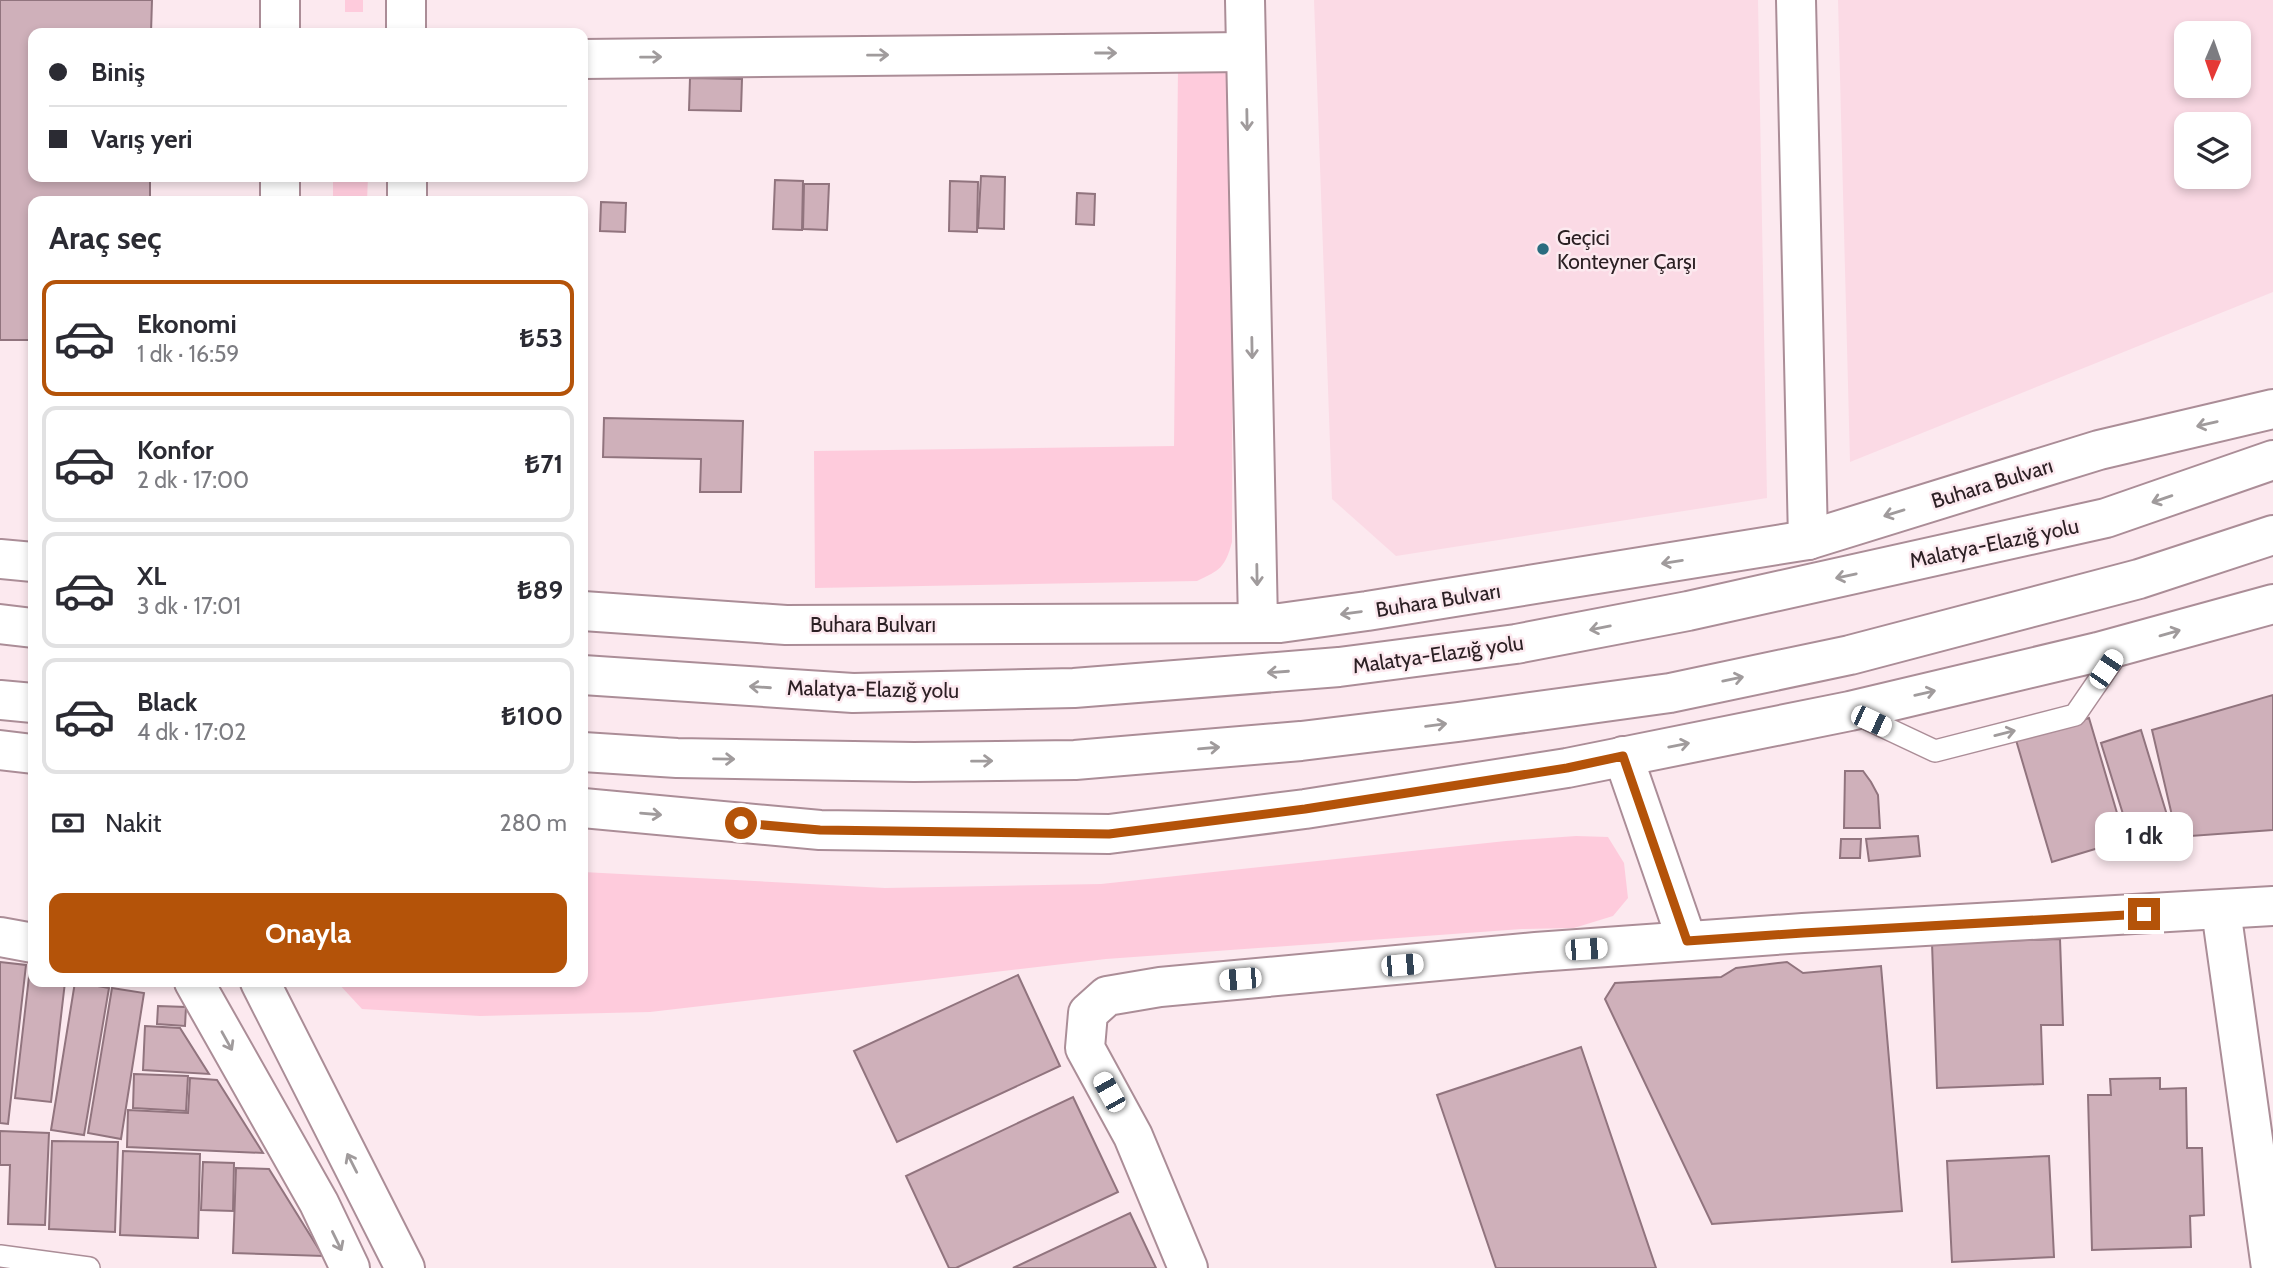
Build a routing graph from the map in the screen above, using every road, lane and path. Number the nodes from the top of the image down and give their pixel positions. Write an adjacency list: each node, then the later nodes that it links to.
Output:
1 (280, 0): 5 (main road)
2 (406, 0): 6 (main road)
3 (1245, 0): 7 (main road)
4 (1796, 0): 12 (main road)
5 (280, 28)
6 (406, 28)
7 (1245, 52): 8 (main road, one-way to 7); 17 (main road, one-way to 17)
8 (588, 59)
9 (2273, 409): 12 (main road, Buhara Bulvarı, one-way to 12)
10 (2273, 460): 21 (main road, Malatya-Elazığ yolu, one-way to 21)
11 (2273, 535): 26 (main road, one-way to 11)
12 (1808, 540): 17 (main road, Buhara Bulvarı, one-way to 17)
13 (0, 559): 14 (main road)
14 (28, 562)
15 (2273, 604): 20 (main road, one-way to 15)
16 (588, 611): 17 (main road, Buhara Bulvarı)
17 (1258, 622)
18 (0, 624): 19 (main road)
19 (28, 627)
20 (2122, 646): 24 (main road, one-way to 20); 24 (lane, one-way to 20)
21 (588, 675)
22 (0, 700): 23 (main road)
23 (28, 703)
24 (1850, 711): 28 (main road, one-way to 24)
25 (0, 750): 27 (main road)
26 (588, 752)
27 (28, 753)
28 (1623, 756): 29 (main road, one-way to 28); 33 (main road)
29 (588, 808)
30 (2273, 906): 31 (main road)
31 (2221, 909): 33 (main road); 42 (main road)
32 (0, 937): 34 (main road)
33 (1687, 941): 41 (main road)
34 (28, 942)
35 (197, 987): 39 (main road, one-way to 39)
36 (263, 987): 40 (main road, one-way to 36)
37 (0, 1256): 38 (lane)
38 (89, 1268)
39 (350, 1268)
40 (405, 1268)
41 (1188, 1268)
42 (2271, 1268)

